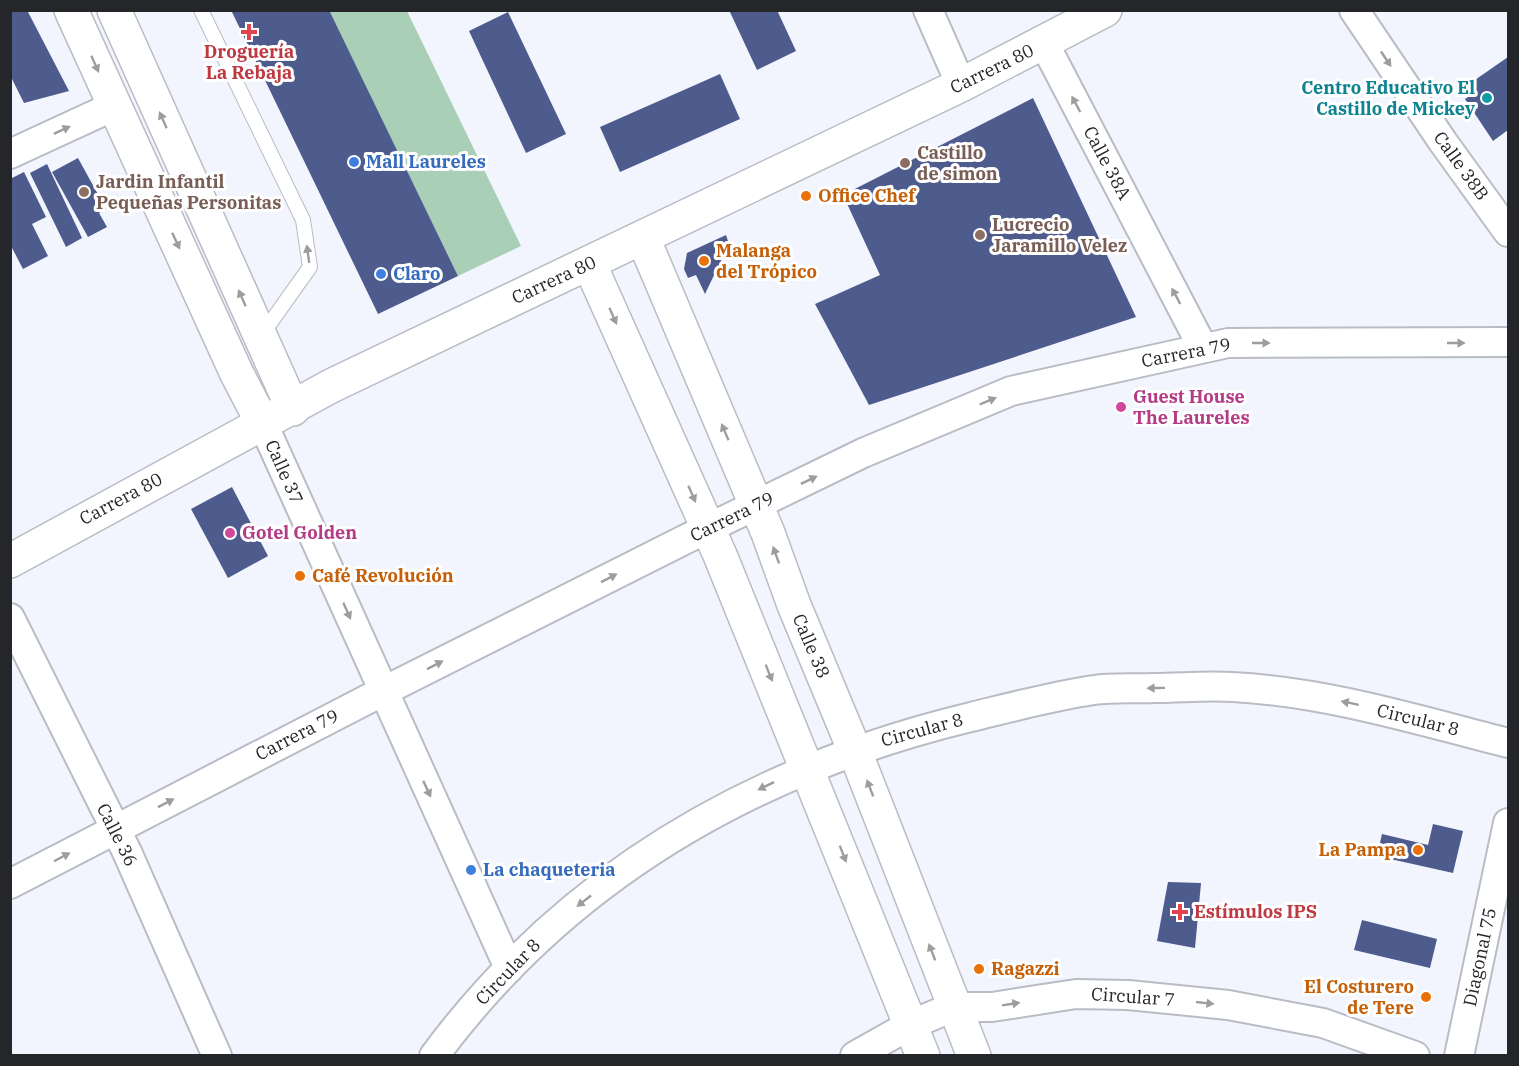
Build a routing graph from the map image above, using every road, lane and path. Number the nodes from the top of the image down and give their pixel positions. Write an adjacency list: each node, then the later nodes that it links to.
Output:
1 (71, 10): 9 (street, Calle 37, one-way to 9)
2 (114, 10): 14 (street, one-way to 2)
3 (201, 10): 14 (lane, one-way to 3)
4 (928, 10): 8 (street)
5 (1105, 10): 7 (street, Carrera 80)
6 (1353, 10): 11 (street, Calle 38B, one-way to 11)
7 (1044, 43): 8 (street, Carrera 80); 16 (street, Calle 38A, one-way to 7)
8 (961, 85): 12 (street, Carrera 80)
9 (114, 106): 10 (street, one-way to 9); 18 (street, Calle 37, one-way to 18)
10 (10, 154)
11 (1509, 232)
12 (643, 238): 13 (street, Carrera 80); 19 (street, Calle 38, one-way to 12)
13 (589, 263): 17 (street, Carrera 80); 20 (street, one-way to 20)
14 (259, 338): 17 (street)
15 (1509, 342): 16 (street, Carrera 79, one-way to 15)
16 (1203, 348): 19 (street, Carrera 79, one-way to 16)
17 (292, 409): 18 (street, Carrera 80)
18 (263, 424): 21 (street, Carrera 80); 23 (street, Calle 37, one-way to 23)
19 (757, 505): 20 (street, Carrera 79); 25 (street, Calle 38, one-way to 19)
20 (708, 528): 23 (street, Carrera 79, one-way to 20); 26 (street, one-way to 26)
21 (10, 561)
22 (10, 618): 28 (street, Calle 36)
23 (383, 692): 28 (street, Carrera 79, one-way to 23); 30 (street, Calle 37, one-way to 30)
24 (1509, 743): 25 (street, Circular 8, one-way to 25)
25 (854, 749): 26 (street, Circular 8); 31 (street, Calle 38, one-way to 25)
26 (808, 767): 30 (street, Circular 8, one-way to 30); 32 (street, one-way to 32)
27 (1509, 823): 39 (street, Diagonal 75)
28 (114, 830): 29 (street, Carrera 79, one-way to 28); 33 (street, Calle 36)
29 (10, 884)
30 (509, 968): 34 (street, Circular 8)
31 (953, 1007): 32 (street, Circular 7); 37 (street, Calle 38); 38 (street, Circular 7, one-way to 38)
32 (910, 1025): 35 (street, Circular 7); 36 (street)
33 (217, 1056)
34 (434, 1056)
35 (855, 1056)
36 (922, 1056)
37 (974, 1056)
38 (1415, 1056)
39 (1458, 1056)

